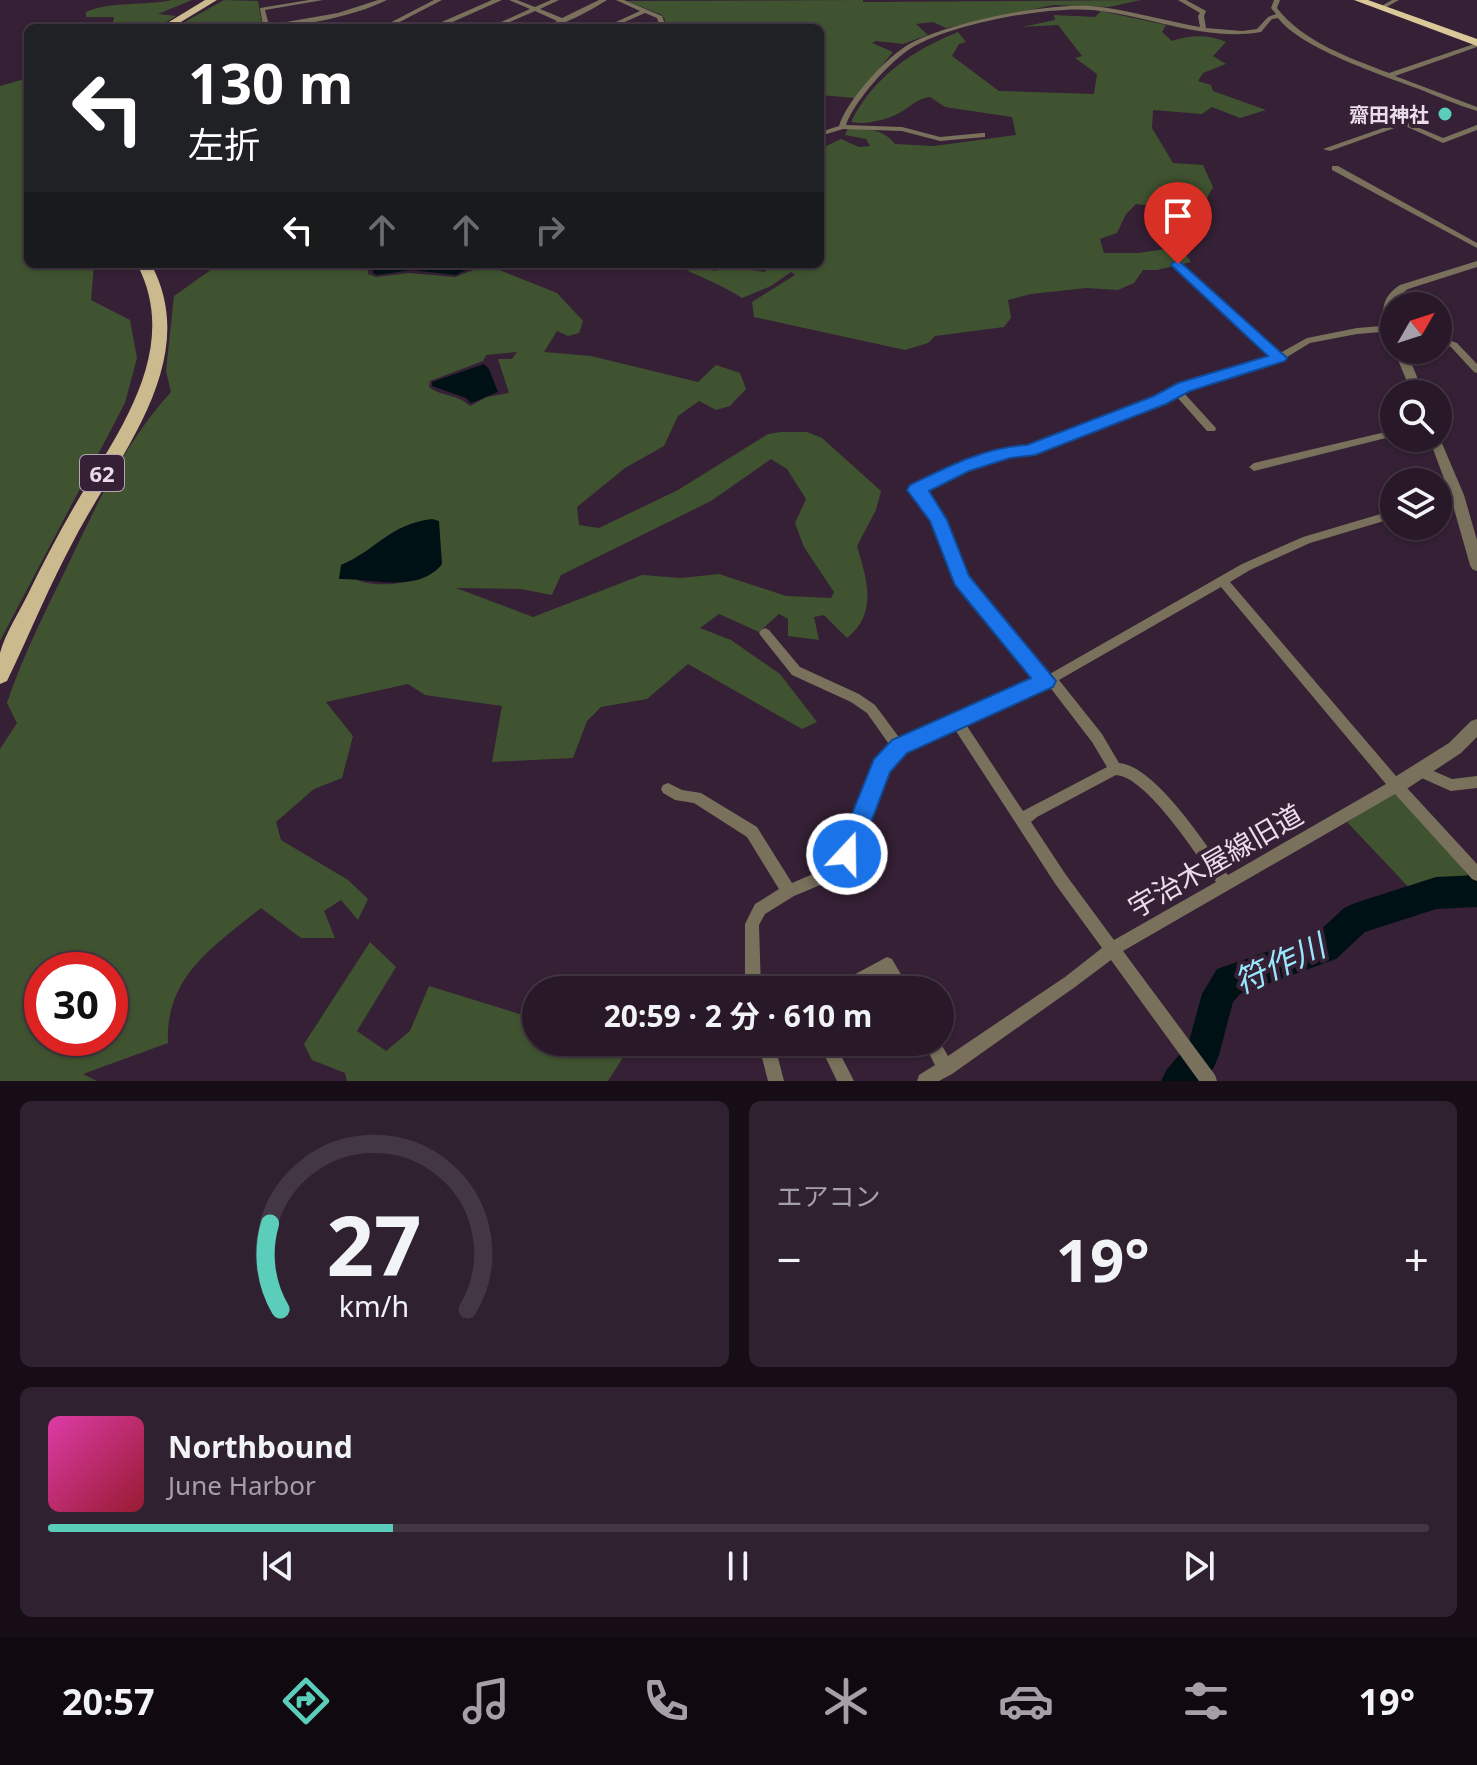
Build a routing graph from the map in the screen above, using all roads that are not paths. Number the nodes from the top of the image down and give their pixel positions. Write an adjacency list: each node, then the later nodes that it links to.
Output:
1 (212, 0): 23 (main road)
2 (260, 0): 16 (street)
3 (320, 0): 16 (street)
4 (384, 0): 21 (street)
5 (498, 0): 28 (street)
6 (512, 0): 17 (street)
7 (556, 0): 17 (street)
8 (604, 0): 22 (street)
9 (619, 0): 18 (street)
10 (1181, 0): 33 (street)
11 (1277, 0): 20 (street)
12 (1359, 0): 15 (highway)
13 (1396, 0): 15 (street)
14 (433, 1): 27 (street)
15 (1381, 8): 34 (highway)
16 (262, 9): 24 (street)
17 (536, 9): 22 (street); 29 (street)
18 (646, 10): 31 (street); 32 (street)
19 (1145, 10): 33 (street)
20 (1277, 16): 33 (street); 35 (street)
21 (314, 20): 25 (street); 26 (street)
22 (564, 21): 30 (street)
23 (171, 24)
24 (265, 24)
25 (287, 24)
26 (315, 24)
27 (392, 24)
28 (441, 24)
29 (500, 24)
30 (557, 24)
31 (615, 24)
32 (662, 24)
33 (1203, 28): 37 (street)
34 (1477, 44): 35 (street)
35 (1387, 76): 36 (street)
36 (1476, 109)
37 (842, 127): 39 (street); 40 (street)
38 (1477, 127): 41 (street)
39 (824, 133)
40 (982, 135)
41 (1327, 149)
42 (1335, 168): 43 (street)
43 (1477, 246)
44 (1178, 264): 50 (street)
45 (1477, 264): 47 (street)
46 (146, 268): 63 (main road, 62)
47 (1396, 292)
48 (1380, 332): 50 (street)
49 (1452, 344): 51 (street)
50 (1279, 358): 52 (street)
51 (1477, 370)
52 (1177, 391): 53 (street); 64 (street)
53 (1211, 429)
54 (1380, 436): 56 (street)
55 (1440, 452): 57 (street)
56 (1254, 467)
57 (1457, 495): 58 (street); 60 (street)
58 (1452, 497)
59 (1380, 518): 61 (street)
60 (1477, 565)
61 (1223, 581): 64 (street); 71 (street)
62 (765, 633): 67 (street)
63 (0, 675)
64 (1048, 680): 65 (street); 68 (street)
65 (957, 722): 67 (street); 73 (street)
66 (1477, 726): 69 (street, 宇治木屋線旧道)
67 (899, 747): 76 (street)
68 (1115, 769): 73 (street); 75 (street)
69 (1420, 771): 70 (street); 71 (street, 宇治木屋線旧道)
70 (1477, 782)
71 (1396, 786): 74 (street); 75 (street, 宇治木屋線旧道)
72 (668, 789): 76 (street)
73 (1022, 821): 77 (street)
74 (1475, 871)
75 (1225, 883): 77 (street, 宇治木屋線旧道)
76 (789, 891): 78 (street)
77 (1114, 948): 84 (street); 88 (street, 宇治木屋線旧道)
78 (753, 976)
79 (865, 976): 80 (street)
80 (894, 976)
81 (770, 1056): 85 (street)
82 (833, 1056): 86 (street)
83 (939, 1056): 84 (street)
84 (946, 1068): 87 (street)
85 (776, 1081)
86 (846, 1081)
87 (925, 1081)
88 (1209, 1081)

